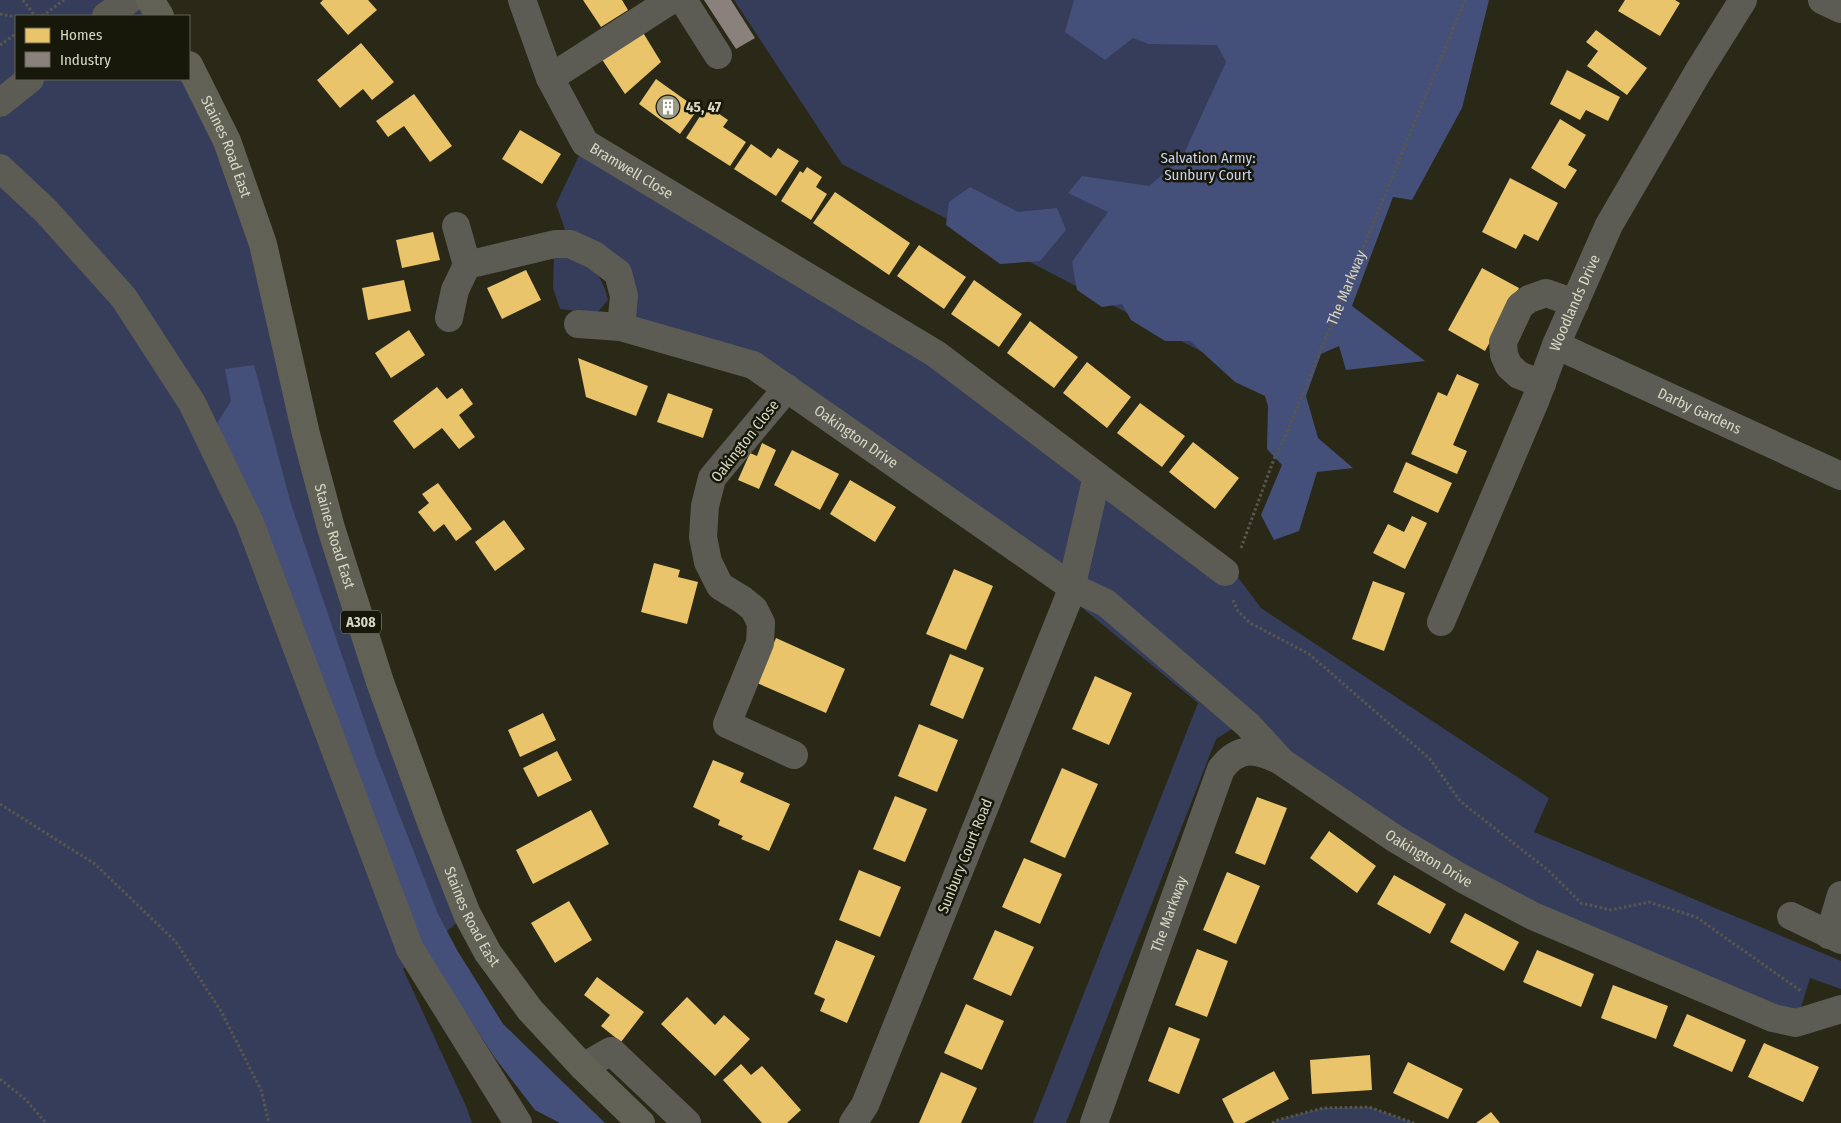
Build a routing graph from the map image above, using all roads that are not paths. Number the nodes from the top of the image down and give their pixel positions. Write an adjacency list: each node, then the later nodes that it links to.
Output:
1 (128, 0): 9 (street)
2 (150, 0): 10 (highway)
3 (522, 0): 13 (street, Bramwell Close)
4 (671, 0): 13 (street)
5 (683, 0): 11 (street)
6 (1742, 0): 19 (street, Woodlands Drive)
7 (1822, 0): 8 (street)
8 (1841, 9)
9 (107, 15)
10 (159, 15)
11 (718, 55)
12 (190, 67): 37 (highway, Staines Road East / A308)
13 (550, 78): 26 (street, Bramwell Close)
14 (29, 80): 15 (street)
15 (0, 104)
16 (0, 168): 38 (street)
17 (456, 226): 18 (street)
18 (467, 265): 20 (street); 22 (street)
19 (1574, 303): 23 (street, Woodlands Drive); 24 (street)
20 (449, 318)
21 (578, 324): 22 (street, Oakington Drive)
22 (621, 327): 25 (street, Oakington Drive)
23 (1556, 345): 24 (street, Woodlands Drive); 27 (street, Darby Gardens)
24 (1542, 384): 30 (street, Woodlands Drive)
25 (787, 388): 29 (street, Oakington Drive); 31 (street, Oakington Close)
26 (1097, 476): 28 (street); 29 (street)
27 (1841, 476)
28 (1228, 573)
29 (1072, 587): 32 (street, Oakington Drive); 41 (street, Sunbury Court Road)
30 (1441, 622)
31 (794, 755)
32 (1282, 762): 36 (street, Oakington Drive); 42 (street, The Markway)
33 (1841, 895): 35 (street)
34 (1791, 916): 35 (street)
35 (1835, 937)
36 (1841, 1009)
37 (583, 1067): 39 (highway, Staines Road East / A308); 40 (street)
38 (518, 1123)
39 (641, 1123)
40 (687, 1123)
41 (853, 1123)
42 (1094, 1123)

